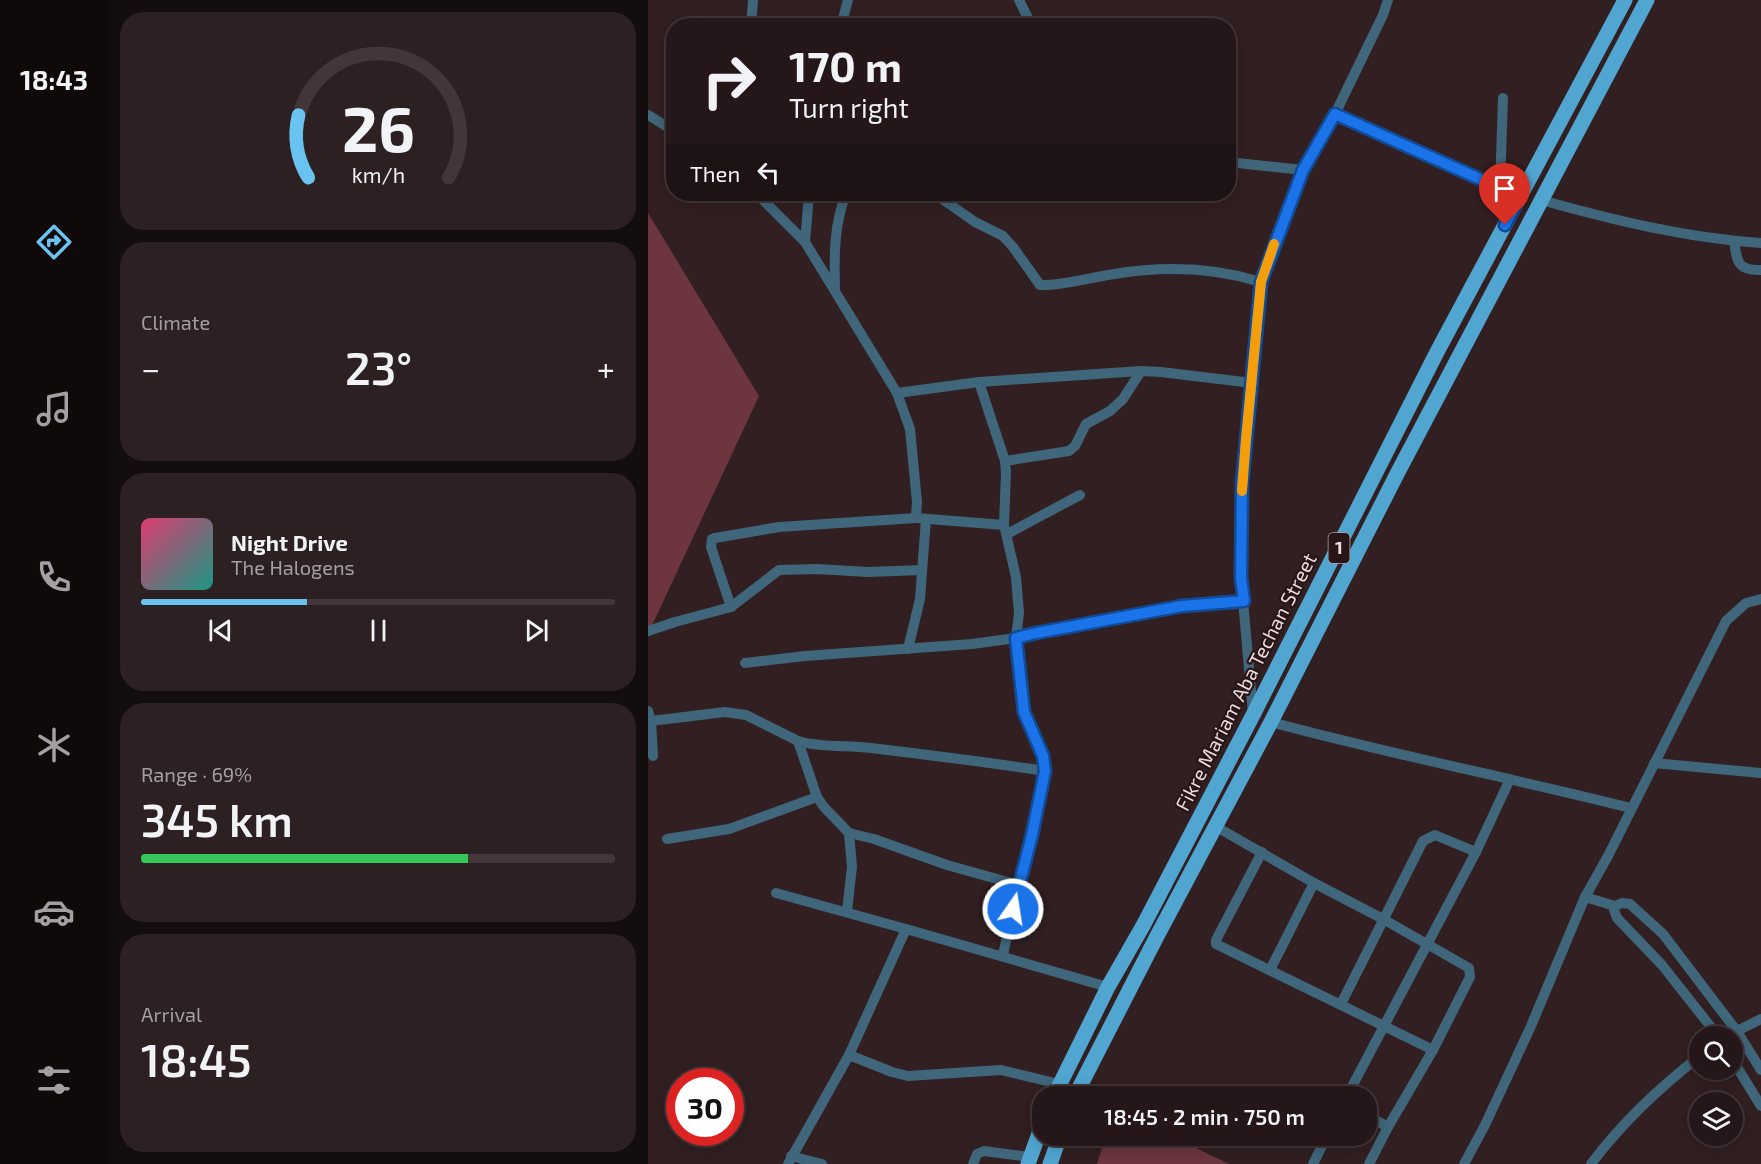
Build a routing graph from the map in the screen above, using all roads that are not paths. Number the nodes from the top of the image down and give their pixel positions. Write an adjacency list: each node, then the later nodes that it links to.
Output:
1 (753, 0): 7 (street)
2 (849, 0): 8 (street)
3 (1019, 0): 9 (street)
4 (1388, 0): 11 (street)
5 (1624, 0): 17 (main road, Fikre Mariam Aba Techan Street / 1)
6 (1647, 0): 18 (main road, Fikre Mariam Aba Techan Street / 1)
7 (752, 18)
8 (843, 18)
9 (1028, 18)
10 (1503, 98): 16 (street)
11 (1335, 114): 15 (street); 16 (street)
12 (648, 115): 13 (street)
13 (666, 126)
14 (1236, 163): 15 (street)
15 (1303, 170): 27 (street)
16 (1500, 188): 17 (street)
17 (1520, 197): 45 (main road, Fikre Mariam Aba Techan Street / 1)
18 (1541, 200): 23 (street); 47 (main road, Fikre Mariam Aba Techan Street / 1)
19 (764, 201): 24 (street)
20 (808, 201): 24 (street)
21 (843, 201): 28 (street)
22 (945, 201): 27 (street)
23 (1734, 241): 25 (street); 26 (street)
24 (805, 242): 28 (street)
25 (1761, 243)
26 (1761, 270)
27 (1261, 282): 31 (street)
28 (835, 289): 32 (street)
29 (1141, 371): 30 (street); 31 (street); 33 (street)
30 (979, 382): 32 (street); 33 (street)
31 (1251, 383): 39 (street)
32 (897, 393): 35 (street)
33 (1005, 461): 36 (street)
34 (1080, 495): 36 (street)
35 (921, 519): 36 (street); 37 (street); 40 (street)
36 (1005, 529): 42 (street)
37 (922, 570): 40 (street); 43 (street)
38 (1761, 599): 50 (street)
39 (1244, 601): 42 (street); 45 (street)
40 (731, 607): 41 (street)
41 (648, 631)
42 (1016, 638): 43 (street); 51 (street)
43 (908, 649): 44 (street)
44 (745, 663)
45 (1253, 715): 72 (main road, Fikre Mariam Aba Techan Street / 1)
46 (649, 716): 48 (street); 49 (street)
47 (1271, 722): 53 (street); 56 (main road, Fikre Mariam Aba Techan Street / 1)
48 (798, 741): 51 (street); 54 (street)
49 (652, 756)
50 (1654, 763): 52 (street); 55 (street)
51 (1045, 771): 62 (street)
52 (1761, 773)
53 (1510, 779): 55 (street); 60 (street)
54 (818, 797): 57 (street); 58 (street)
55 (1631, 808): 64 (street)
56 (1215, 826): 59 (street); 87 (main road, Fikre Mariam Aba Techan Street / 1)
57 (849, 833): 62 (street); 66 (street)
58 (667, 839)
59 (1262, 852): 61 (street); 71 (street)
60 (1476, 852): 67 (street); 69 (street)
61 (1314, 883): 67 (street); 71 (street)
62 (1018, 885): 70 (street)
63 (776, 893): 66 (street)
64 (1585, 897): 65 (street); 102 (street)
65 (1615, 906): 75 (street); 76 (street)
66 (847, 911): 68 (street)
67 (1383, 919): 69 (street); 73 (street)
68 (906, 929): 70 (street); 81 (street)
69 (1427, 945): 77 (street); 80 (street)
70 (1003, 955): 72 (street)
71 (1270, 970): 73 (street)
72 (1108, 987): 86 (main road, Fikre Mariam Aba Techan Street / 1)
73 (1341, 1004): 77 (street)
74 (1761, 1018): 78 (street)
75 (1710, 1026)
76 (1726, 1026)
77 (1384, 1027): 80 (street); 88 (street)
78 (1743, 1027)
79 (1743, 1048): 83 (street)
80 (1433, 1050): 91 (street)
81 (849, 1055): 85 (street); 95 (street)
82 (1689, 1066): 103 (street)
83 (1761, 1070)
84 (1743, 1077): 89 (street)
85 (1045, 1086)
86 (1058, 1086)
87 (1081, 1086)
88 (1352, 1086)
89 (1761, 1106)
90 (1377, 1121): 91 (street)
91 (1388, 1127): 101 (street)
92 (1034, 1146): 96 (main road)
93 (1056, 1146): 99 (main road)
94 (1322, 1146): 100 (street)
95 (790, 1160): 97 (street)
96 (1028, 1161): 98 (street)
97 (822, 1164)
98 (973, 1164)
99 (1050, 1164)
100 (1313, 1164)
101 (1369, 1164)
102 (1464, 1164)
103 (1591, 1164)

